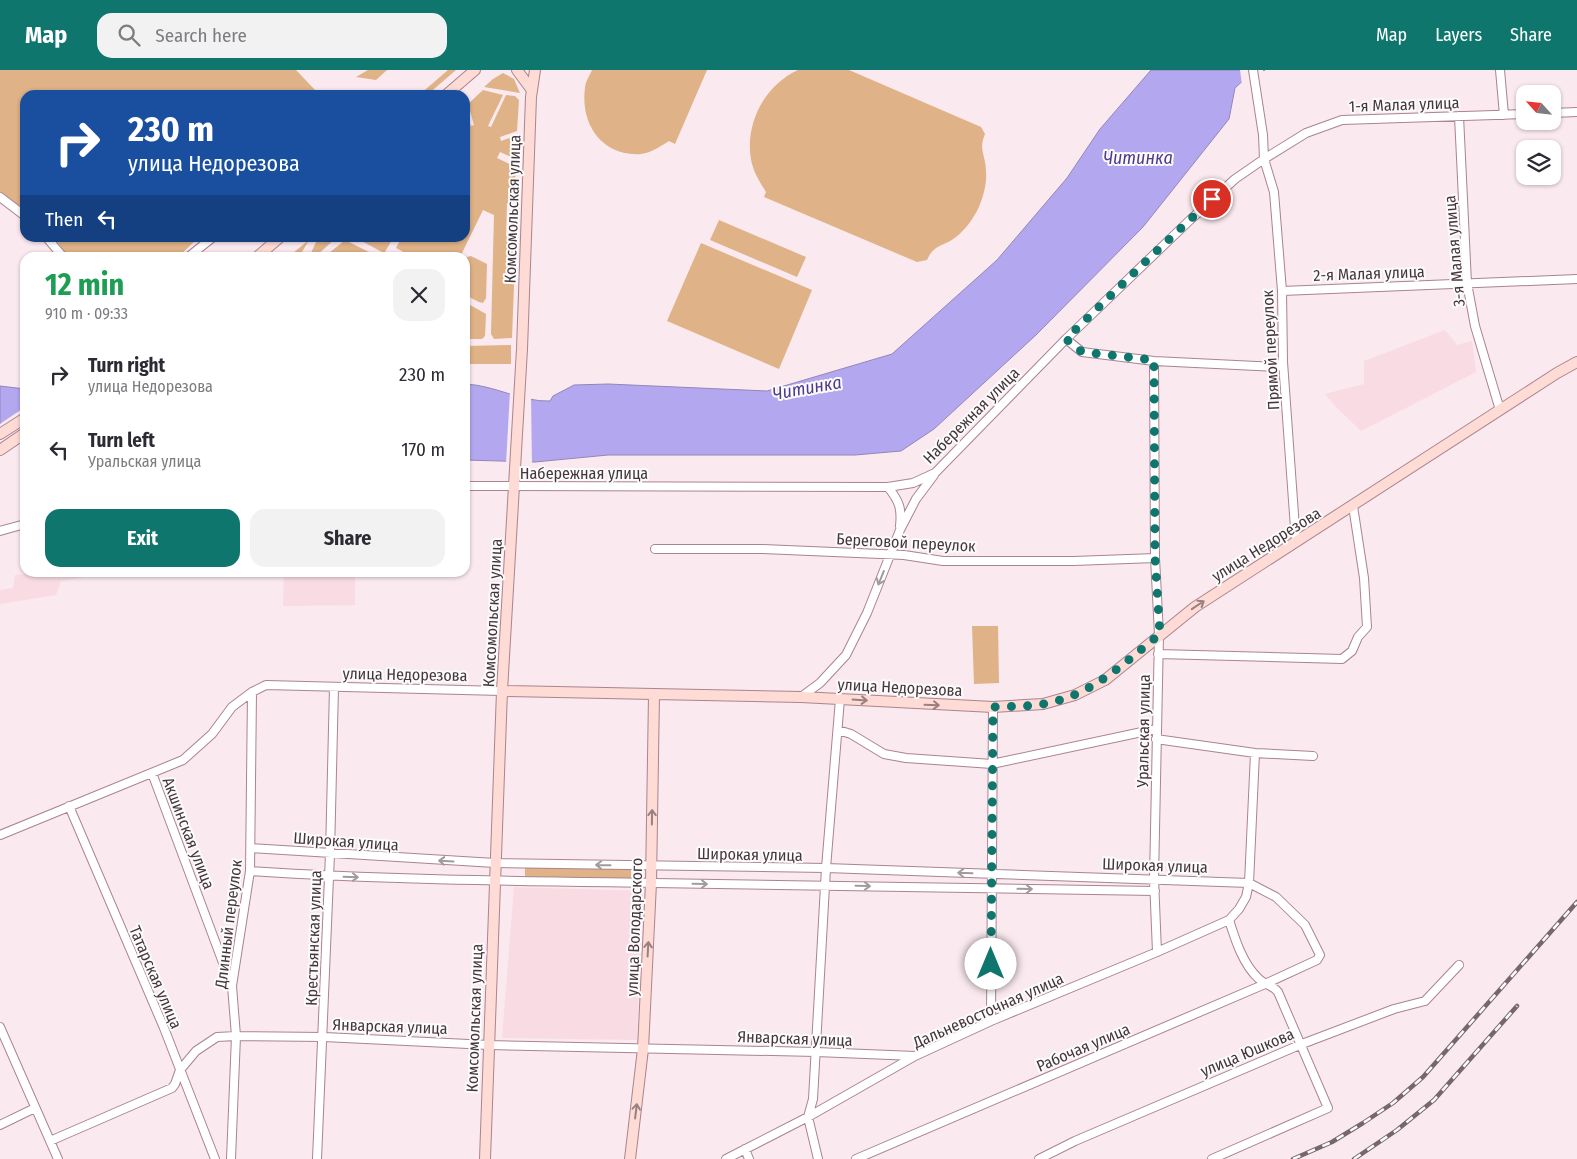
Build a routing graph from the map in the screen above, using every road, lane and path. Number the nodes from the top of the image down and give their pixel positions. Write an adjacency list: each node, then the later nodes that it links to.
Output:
1 (475, 70): 7 (main road)
2 (517, 70): 6 (main road)
3 (535, 70): 6 (main road, Комсомольская улица)
4 (1253, 70): 13 (street, Прямой переулок)
5 (1500, 70): 11 (street)
6 (531, 89): 36 (main road, Комсомольская улица)
7 (452, 90)
8 (1577, 112): 9 (street)
9 (1561, 113)
10 (1516, 114): 11 (street, 1-я Малая улица)
11 (1504, 115): 12 (street, 1-я Малая улица)
12 (1459, 116): 13 (street, 1-я Малая улица); 23 (street, 3-я Малая улица)
13 (1264, 159): 24 (street, Прямой переулок); 25 (street, Набережная улица)
14 (0, 197): 15 (street)
15 (20, 212)
16 (50, 242): 19 (street)
17 (207, 242): 20 (street)
18 (274, 242): 21 (main road)
19 (59, 252)
20 (194, 252)
21 (263, 252)
22 (1577, 279): 23 (street, 2-я Малая улица)
23 (1466, 283): 24 (street, 2-я Малая улица); 29 (street, 3-я Малая улица)
24 (1282, 291): 27 (street, Прямой переулок)
25 (1066, 339): 26 (street); 34 (street, Набережная улица)
26 (1154, 360): 27 (street); 45 (street, Уральская улица)
27 (1284, 362): 42 (street, Прямой переулок)
28 (1577, 362): 29 (main road, улица Недорезова)
29 (1500, 410): 38 (main road, улица Недорезова)
30 (20, 421): 31 (main road)
31 (0, 434)
32 (20, 437): 33 (main road)
33 (0, 450)
34 (935, 473): 37 (street, Набережная улица); 40 (street)
35 (470, 486): 36 (street, Набережная улица)
36 (514, 487): 37 (street, Набережная улица); 49 (main road, Комсомольская улица)
37 (888, 487): 40 (street)
38 (1353, 506): 42 (main road, улица Недорезова); 47 (street)
39 (20, 525): 41 (street)
40 (900, 530): 44 (street)
41 (0, 531)
42 (1296, 542): 46 (main road, улица Недорезова, one-way to 42)
43 (656, 549): 44 (street, Береговой переулок)
44 (890, 556): 45 (street, Береговой переулок); 52 (street, one-way to 52)
45 (1155, 558): 46 (street, Уральская улица)
46 (1160, 634): 47 (street, Уральская улица); 54 (main road, улица Недорезова)
47 (1158, 654): 55 (street, Уральская улица)
48 (334, 687): 49 (street, улица Недорезова); 50 (street, улица Недорезова); 65 (street, Крестьянская улица)
49 (502, 691): 51 (main road, улица Недорезова); 66 (main road, Комсомольская улица)
50 (252, 692): 61 (street, улица Недорезова); 64 (street, Длинный переулок)
51 (654, 695): 52 (main road, улица Недорезова); 67 (main road, улица Володарского, one-way to 51)
52 (801, 697): 53 (main road, улица Недорезова)
53 (840, 699): 54 (main road, улица Недорезова, one-way to 54); 56 (street)
54 (993, 707): 60 (street)
55 (1156, 729): 57 (street, Уральская улица); 60 (street)
56 (838, 730): 60 (street); 68 (street)
57 (1156, 739): 58 (street); 72 (street, Уральская улица)
58 (1255, 753): 59 (street); 74 (street, Дальневосточная улица)
59 (1313, 756)
60 (992, 764): 70 (street)
61 (152, 773): 62 (street, улица Недорезова); 83 (street, Акшинская улица)
62 (69, 806): 63 (street, улица Недорезова); 93 (street, Татарская улица)
63 (0, 835)
64 (251, 848): 65 (street, Широкая улица); 69 (street, Длинный переулок)
65 (330, 854): 66 (street, Широкая улица, one-way to 65); 71 (street, Крестьянская улица)
66 (495, 863): 67 (street, Широкая улица, one-way to 66); 73 (main road, Комсомольская улица)
67 (651, 866): 68 (street, Широкая улица); 75 (main road, улица Володарского)
68 (826, 868): 70 (street, Широкая улица, one-way to 68); 76 (street)
69 (250, 871): 71 (street, Широкая улица); 83 (street, Длинный переулок)
70 (991, 874): 72 (street, Широкая улица); 77 (street)
71 (329, 876): 73 (street, Широкая улица, one-way to 73); 87 (street, Крестьянская улица)
72 (1154, 879): 74 (street, Широкая улица); 78 (street, Уральская улица)
73 (494, 882): 75 (street, Широкая улица); 88 (main road, Комсомольская улица)
74 (1249, 882): 79 (street, Дальневосточная улица); 82 (street, Рабочая улица)
75 (651, 883): 76 (street, Широкая улица, one-way to 76); 90 (main road, улица Володарского, one-way to 75)
76 (825, 886): 77 (street, Широкая улица, one-way to 77); 91 (street)
77 (991, 888): 78 (street, Широкая улица, one-way to 78); 84 (street)
78 (1154, 892): 80 (street, Уральская улица)
79 (1229, 920): 80 (street, Дальневосточная улица); 82 (street)
80 (1157, 952): 84 (street, Дальневосточная улица)
81 (1459, 965): 89 (street, улица Юшкова)
82 (1265, 984): 89 (street); 108 (street, Рабочая улица)
83 (232, 986): 86 (street, Длинный переулок)
84 (991, 1021): 92 (street, Дальневосточная улица)
85 (0, 1027): 94 (street)
86 (236, 1036): 87 (street, Январская улица); 93 (street, Январская улица); 101 (street, Длинный переулок)
87 (324, 1037): 88 (street, Январская улица); 102 (street, Крестьянская улица)
88 (489, 1044): 90 (street, Январская улица); 103 (main road, Комсомольская улица)
89 (1302, 1044): 109 (street, улица Юшкова); 110 (street)
90 (643, 1049): 91 (street, Январская улица); 104 (main road, улица Володарского, one-way to 90)
91 (816, 1052): 92 (street, Январская улица); 95 (street)
92 (915, 1056): 95 (street, Дальневосточная улица)
93 (180, 1070): 97 (street, Январская улица); 100 (street, Татарская улица)
94 (35, 1108): 96 (street); 97 (street)
95 (808, 1117): 98 (street, Дальневосточная улица); 107 (street)
96 (0, 1125)
97 (50, 1141): 99 (street)
98 (745, 1149): 105 (street, Дальневосточная улица); 106 (street)
99 (58, 1159)
100 (215, 1159)
101 (231, 1159)
102 (317, 1159)
103 (485, 1159)
104 (630, 1159)
105 (726, 1159)
106 (749, 1159)
107 (818, 1159)
108 (856, 1159)
109 (1039, 1159)
110 (1212, 1159)

